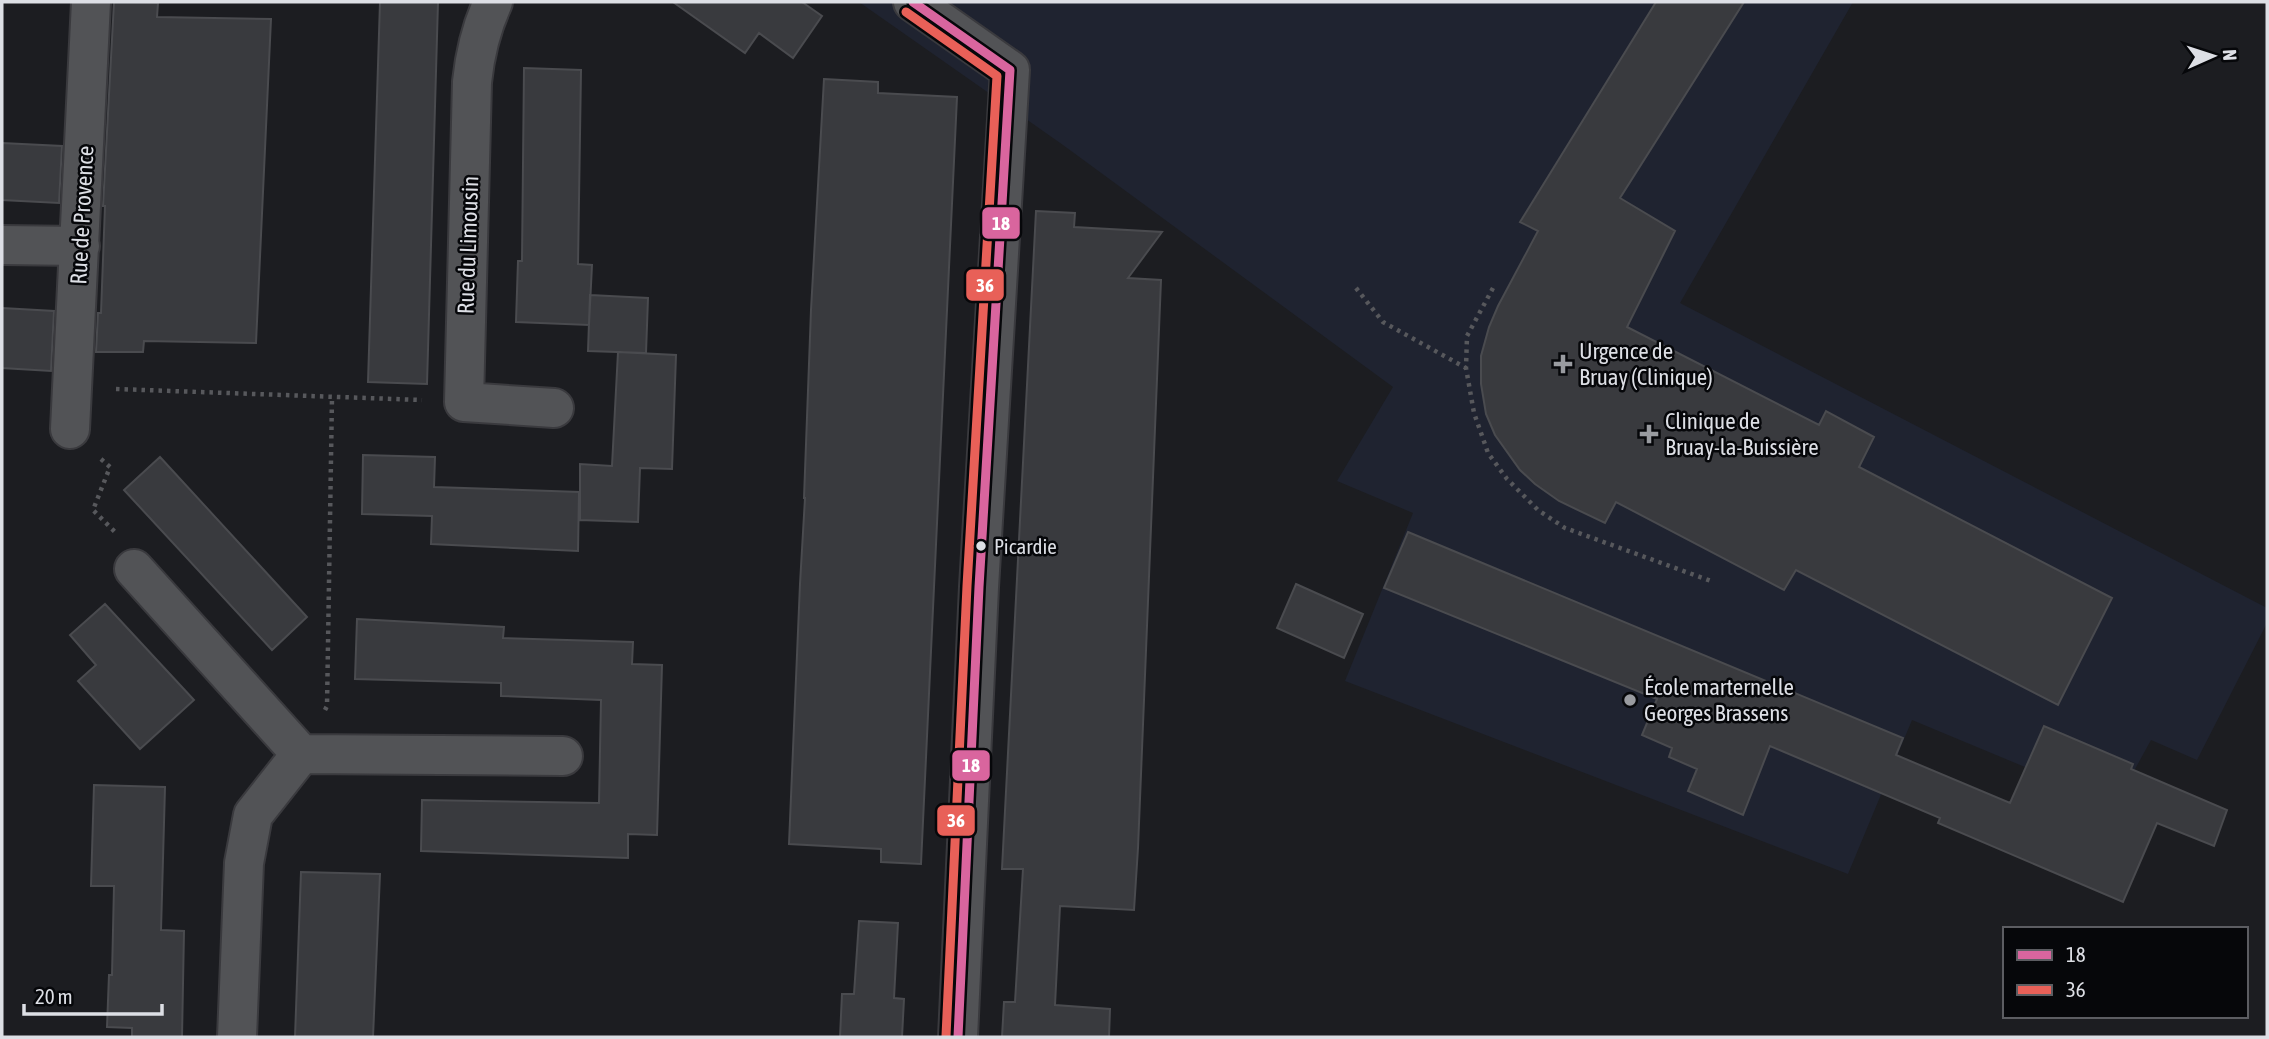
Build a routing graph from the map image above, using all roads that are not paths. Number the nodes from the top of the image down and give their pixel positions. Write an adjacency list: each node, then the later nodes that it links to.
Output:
1 (91, 2): 5 (street, Rue de Provence)
2 (494, 2): 6 (street, Rue du Limousin)
3 (913, 2): 12 (street)
4 (2, 245): 5 (street)
5 (80, 246): 7 (street, Rue de Provence)
6 (554, 408)
7 (70, 429)
8 (134, 569): 9 (street)
9 (301, 754): 10 (street); 11 (street)
10 (563, 756)
11 (237, 1037)
12 (958, 1037)

